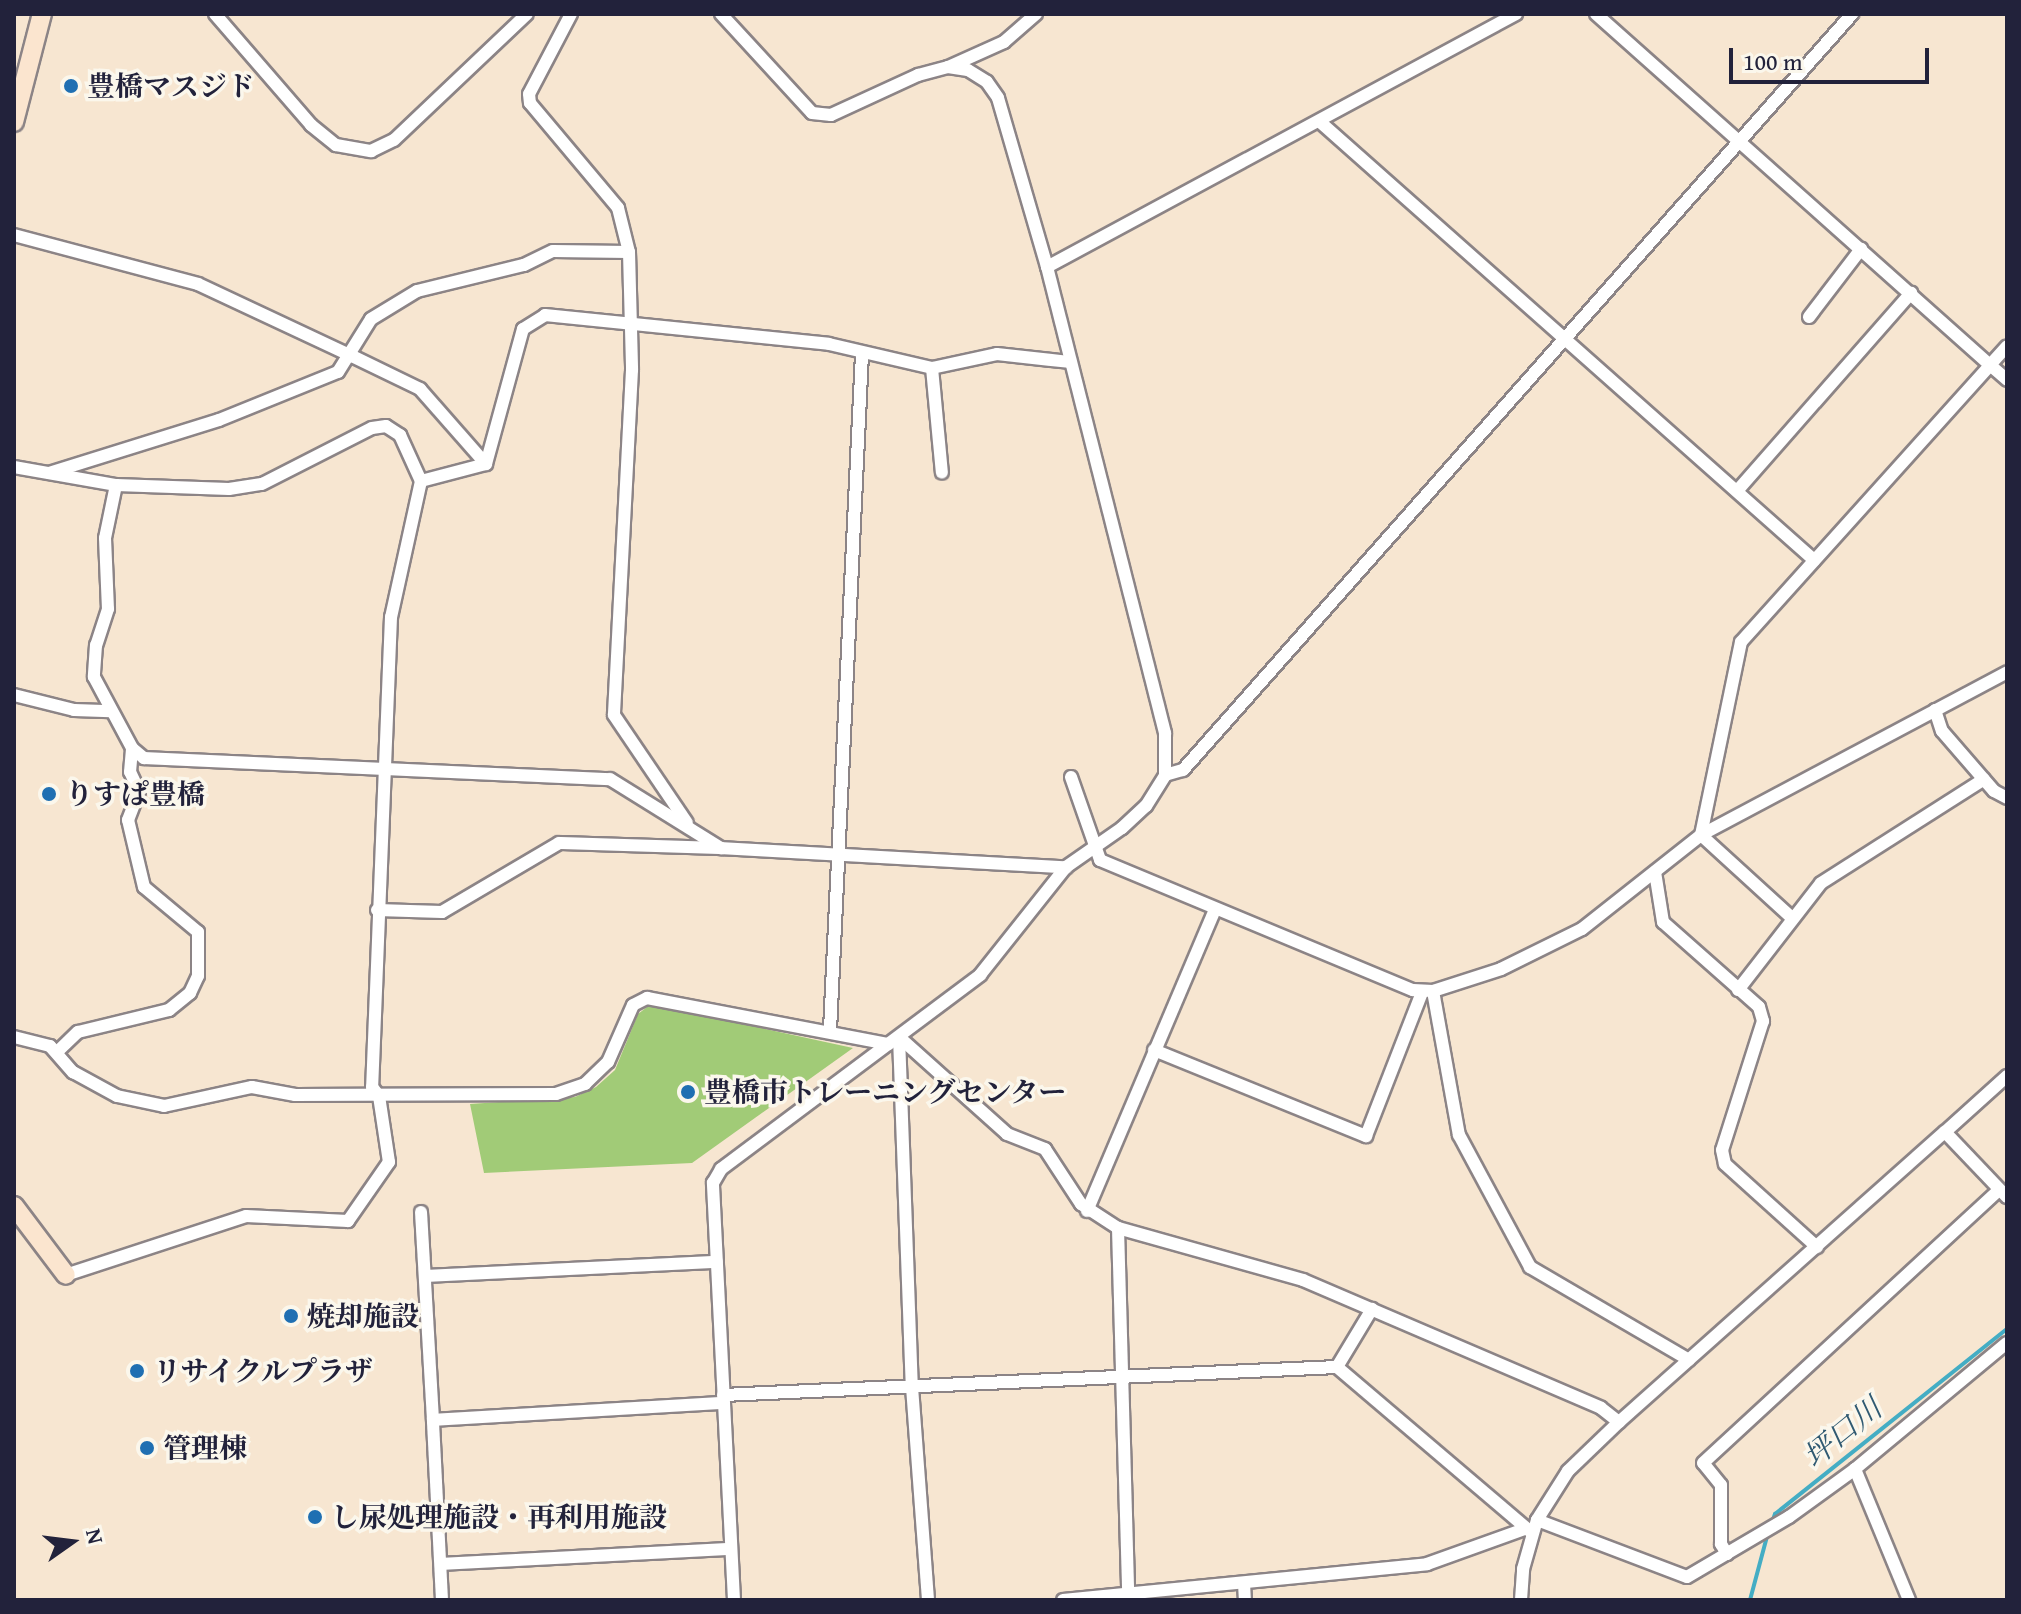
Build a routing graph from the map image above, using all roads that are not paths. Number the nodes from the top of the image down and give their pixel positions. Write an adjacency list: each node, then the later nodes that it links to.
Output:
1 (42, 14): 12 (main road)
2 (215, 14): 3 (street)
3 (527, 14)
4 (571, 14): 16 (street)
5 (721, 14): 10 (street)
6 (1036, 14): 10 (street)
7 (1596, 14): 13 (street)
8 (1852, 14): 13 (street)
9 (1514, 15): 11 (street)
10 (948, 67): 17 (street)
11 (1319, 121): 17 (street); 21 (street)
12 (14, 122)
13 (1739, 141): 15 (street); 21 (street)
14 (14, 235): 24 (street)
15 (1861, 249): 18 (street); 19 (street)
16 (629, 252): 20 (street); 24 (street)
17 (1047, 267): 25 (street)
18 (1911, 293): 26 (street); 35 (street)
19 (1809, 317)
20 (632, 325): 23 (street); 29 (street); 47 (street)
21 (1564, 340): 35 (street); 43 (street)
22 (2007, 346): 26 (street)
23 (862, 353): 27 (street); 51 (street)
24 (352, 356): 29 (street); 31 (street)
25 (1069, 362): 27 (street); 43 (street)
26 (1990, 365): 28 (street); 36 (street)
27 (932, 368): 32 (street)
28 (2007, 380)
29 (486, 464): 33 (street)
30 (14, 467): 31 (street)
31 (49, 473): 34 (street)
32 (942, 473)
33 (421, 481): 34 (street); 42 (street)
34 (116, 485): 40 (street)
35 (1737, 491): 36 (street)
36 (1814, 560): 48 (street)
37 (2007, 672): 39 (street)
38 (14, 695): 40 (street)
39 (1935, 710): 45 (street); 48 (street)
40 (111, 711): 41 (street)
41 (132, 748): 42 (street); 63 (street)
42 (384, 769): 47 (street); 55 (street)
43 (1165, 775): 50 (street)
44 (1071, 777): 50 (street)
45 (1984, 779): 46 (street); 56 (street)
46 (2007, 798)
47 (687, 823): 49 (street)
48 (1701, 835): 53 (street); 56 (street)
49 (721, 848): 51 (street); 55 (street)
50 (1093, 848): 52 (street); 54 (street)
51 (838, 854): 52 (street); 59 (street)
52 (1066, 867): 61 (street)
53 (1655, 872): 57 (street); 58 (street)
54 (1215, 909): 58 (street); 62 (street)
55 (377, 910): 65 (street)
56 (1792, 918): 57 (street)
57 (1738, 990): 72 (street)
58 (1428, 992): 62 (street); 78 (street)
59 (830, 1030): 61 (street); 65 (street)
60 (14, 1037): 63 (street)
61 (894, 1040): 69 (street); 73 (street); 81 (street)
62 (1154, 1050): 69 (street)
63 (57, 1052): 65 (street)
64 (2007, 1076): 66 (street)
65 (379, 1096): 74 (street)
66 (1945, 1132): 67 (street); 72 (street)
67 (2003, 1194): 88 (street)
68 (14, 1206): 74 (main road)
69 (1087, 1211): 71 (street)
70 (421, 1212): 75 (street)
71 (1118, 1228): 76 (street); 80 (street)
72 (1817, 1247): 78 (street)
73 (717, 1262): 75 (street); 82 (street)
74 (66, 1275)
75 (426, 1276): 83 (street)
76 (1372, 1309): 79 (street); 84 (street)
77 (2007, 1343): 85 (street)
78 (1689, 1360): 84 (street)
79 (1337, 1367): 80 (street); 86 (street)
80 (1121, 1376): 81 (street); 91 (street)
81 (912, 1387): 82 (street); 94 (street)
82 (723, 1399): 83 (street); 87 (street)
83 (433, 1420): 89 (street)
84 (1619, 1422): 86 (street)
85 (1855, 1469): 88 (street); 98 (street)
86 (1531, 1527): 88 (street); 90 (street); 97 (street)
87 (731, 1549): 89 (street); 93 (street)
88 (1727, 1554)
89 (441, 1564): 92 (street)
90 (1244, 1583): 91 (street); 96 (street)
91 (1128, 1593): 95 (street)
92 (442, 1600)
93 (734, 1600)
94 (928, 1600)
95 (1063, 1600)
96 (1245, 1600)
97 (1521, 1600)
98 (1909, 1600)

